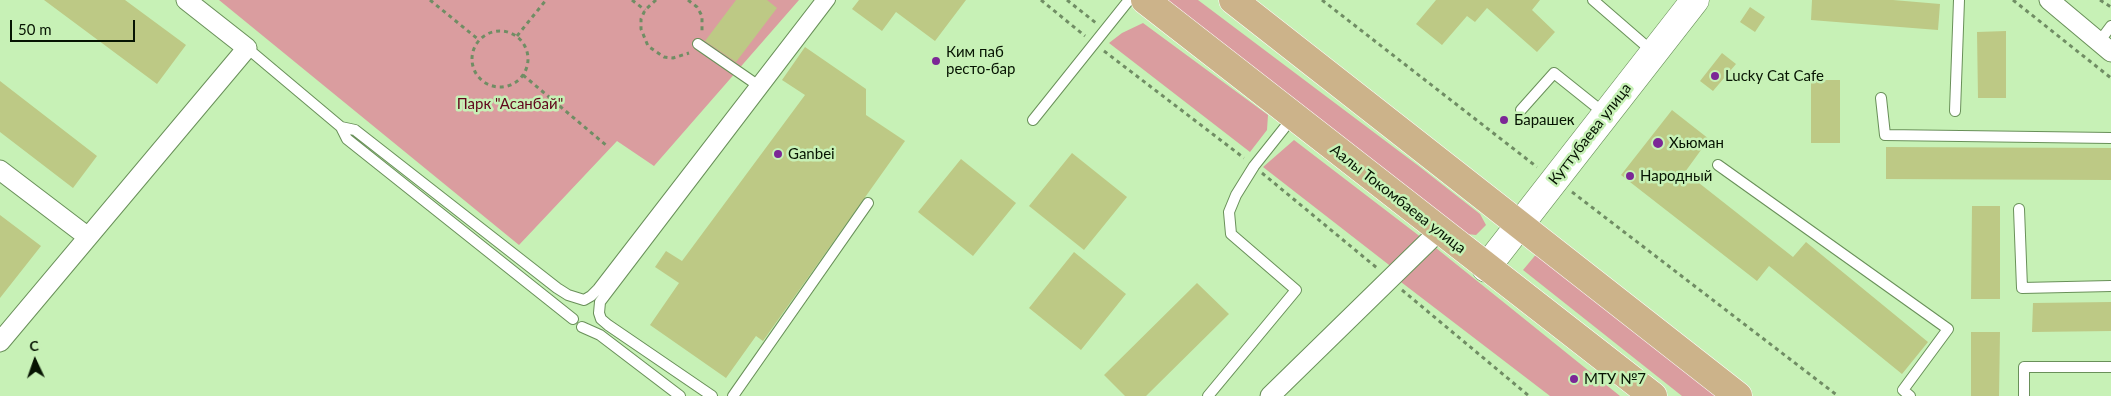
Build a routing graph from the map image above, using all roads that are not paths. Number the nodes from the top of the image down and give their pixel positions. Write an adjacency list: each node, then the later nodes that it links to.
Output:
1 (186, 0): 14 (street)
2 (820, 0): 16 (lane)
3 (830, 0): 35 (lane)
4 (1129, 0): 22 (lane)
5 (1145, 0): 21 (main road, Аалы Токомбаева улица)
6 (1233, 0): 29 (main road)
7 (1593, 0): 15 (lane)
8 (1695, 0): 15 (main road, Куттубаева улица)
9 (1959, 0): 19 (lane)
10 (2049, 0): 13 (street)
11 (2111, 26): 13 (lane)
12 (698, 44): 16 (lane)
13 (2105, 47)
14 (247, 48): 23 (lane); 31 (street)
15 (1653, 53): 20 (main road, Куттубаева улица)
16 (756, 84): 34 (lane)
17 (1880, 98): 24 (lane)
18 (1521, 110): 20 (lane)
19 (1955, 111)
20 (1605, 114): 29 (main road, Куттубаева улица)
21 (1294, 117): 30 (main road, Аалы Токомбаева улица); 43 (lane)
22 (1032, 120)
23 (342, 127): 34 (lane); 36 (lane)
24 (2111, 138)
25 (1718, 165): 47 (lane)
26 (0, 170): 31 (street)
27 (868, 204): 42 (lane)
28 (2019, 209): 33 (lane)
29 (1520, 225): 32 (main road, Куттубаева улица); 46 (main road)
30 (1439, 231): 32 (main road, Аалы Токомбаева улица); 44 (street)
31 (88, 236): 38 (street)
32 (1486, 268): 45 (main road, Аалы Токомбаева улица)
33 (2111, 286)
34 (584, 300): 35 (lane); 36 (lane)
35 (599, 313): 37 (lane); 41 (lane)
36 (573, 319): 37 (lane)
37 (582, 327): 40 (lane)
38 (0, 342)
39 (2111, 367): 48 (lane)
40 (680, 396)
41 (712, 396)
42 (733, 396)
43 (1208, 396)
44 (1270, 396)
45 (1653, 396)
46 (1738, 396)
47 (1910, 396)
48 (2024, 396)

